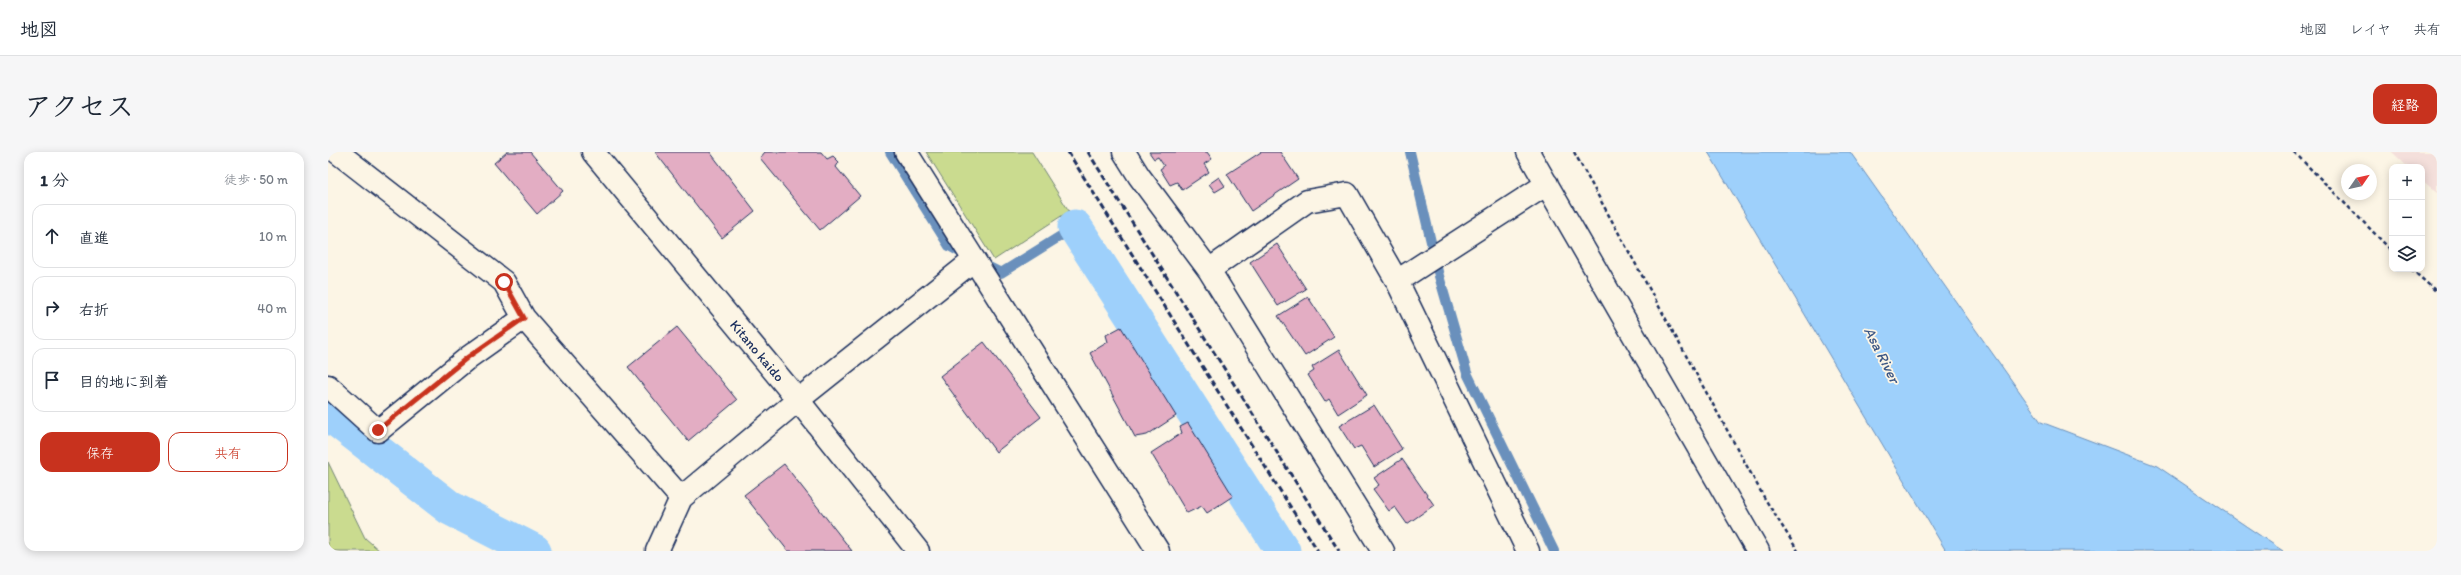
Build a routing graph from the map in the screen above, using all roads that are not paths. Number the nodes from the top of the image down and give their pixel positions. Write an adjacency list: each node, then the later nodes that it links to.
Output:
1 (337, 152): 10 (street)
2 (906, 152): 7 (street)
3 (1124, 152): 8 (street)
4 (1528, 152): 6 (street)
5 (595, 153): 12 (street, Kitano kaido)
6 (1547, 184): 9 (street); 19 (street)
7 (974, 260): 12 (street); 16 (street)
8 (1209, 270): 9 (street); 17 (street)
9 (1397, 281): 18 (street)
10 (524, 318): 11 (street); 13 (street)
11 (328, 386)
12 (798, 400): 13 (street); 15 (street, Kitano kaido)
13 (681, 498): 14 (street)
14 (657, 551)
15 (918, 551)
16 (1158, 551)
17 (1383, 551)
18 (1528, 551)
19 (1758, 551)

